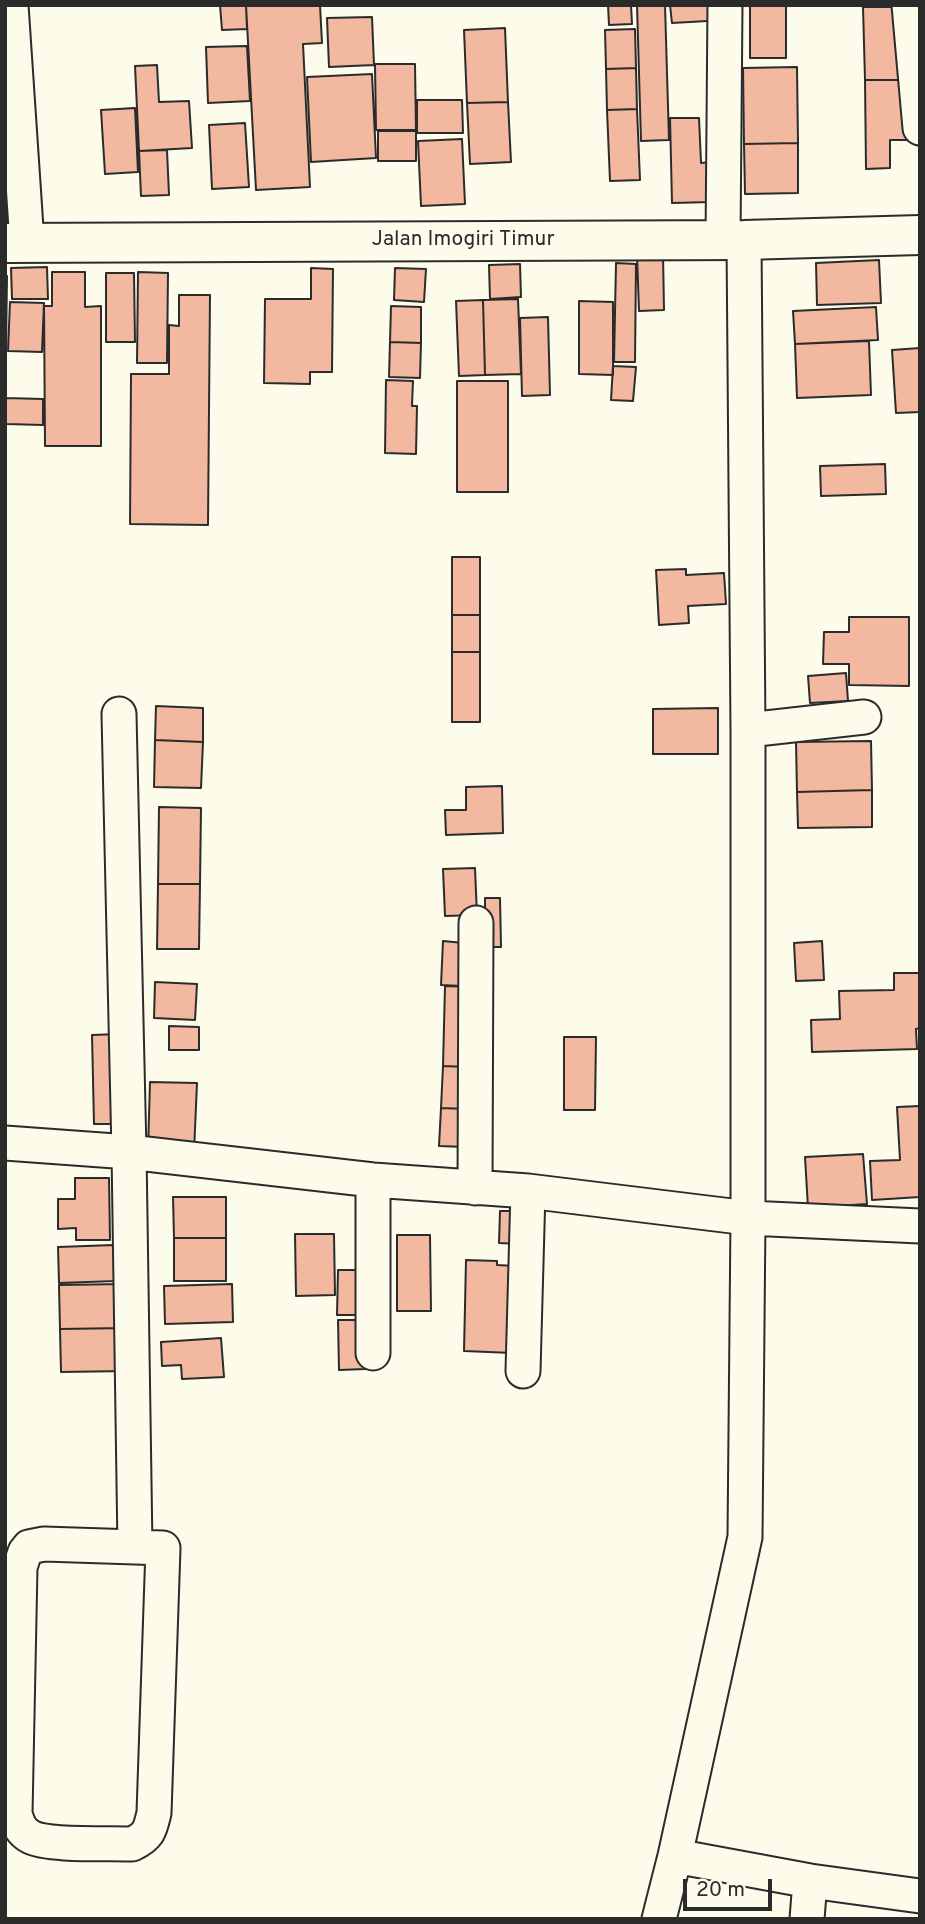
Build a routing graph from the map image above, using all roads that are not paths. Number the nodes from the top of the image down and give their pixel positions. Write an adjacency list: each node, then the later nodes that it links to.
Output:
1 (11, 5): 7 (street)
2 (725, 5): 6 (street)
3 (909, 5): 4 (street)
4 (920, 128)
5 (920, 234): 6 (main road, Jalan Imogiri Timur)
6 (733, 240): 7 (main road, Jalan Imogiri Timur); 10 (street)
7 (16, 243)
8 (119, 714): 13 (street)
9 (864, 717): 10 (street)
10 (748, 730): 17 (street)
11 (476, 923): 15 (street)
12 (5, 1143): 13 (street)
13 (129, 1152): 14 (street); 21 (street)
14 (373, 1180): 15 (street); 19 (street)
15 (475, 1188): 16 (street)
16 (528, 1191): 17 (street); 20 (street)
17 (748, 1218): 18 (street); 22 (street)
18 (920, 1226)
19 (373, 1353)
20 (523, 1371)
21 (135, 1546): 21 (street)
22 (675, 1856): 23 (street); 25 (street)
23 (810, 1881): 24 (street); 26 (street)
24 (920, 1896)
25 (659, 1919)
26 (807, 1919)

